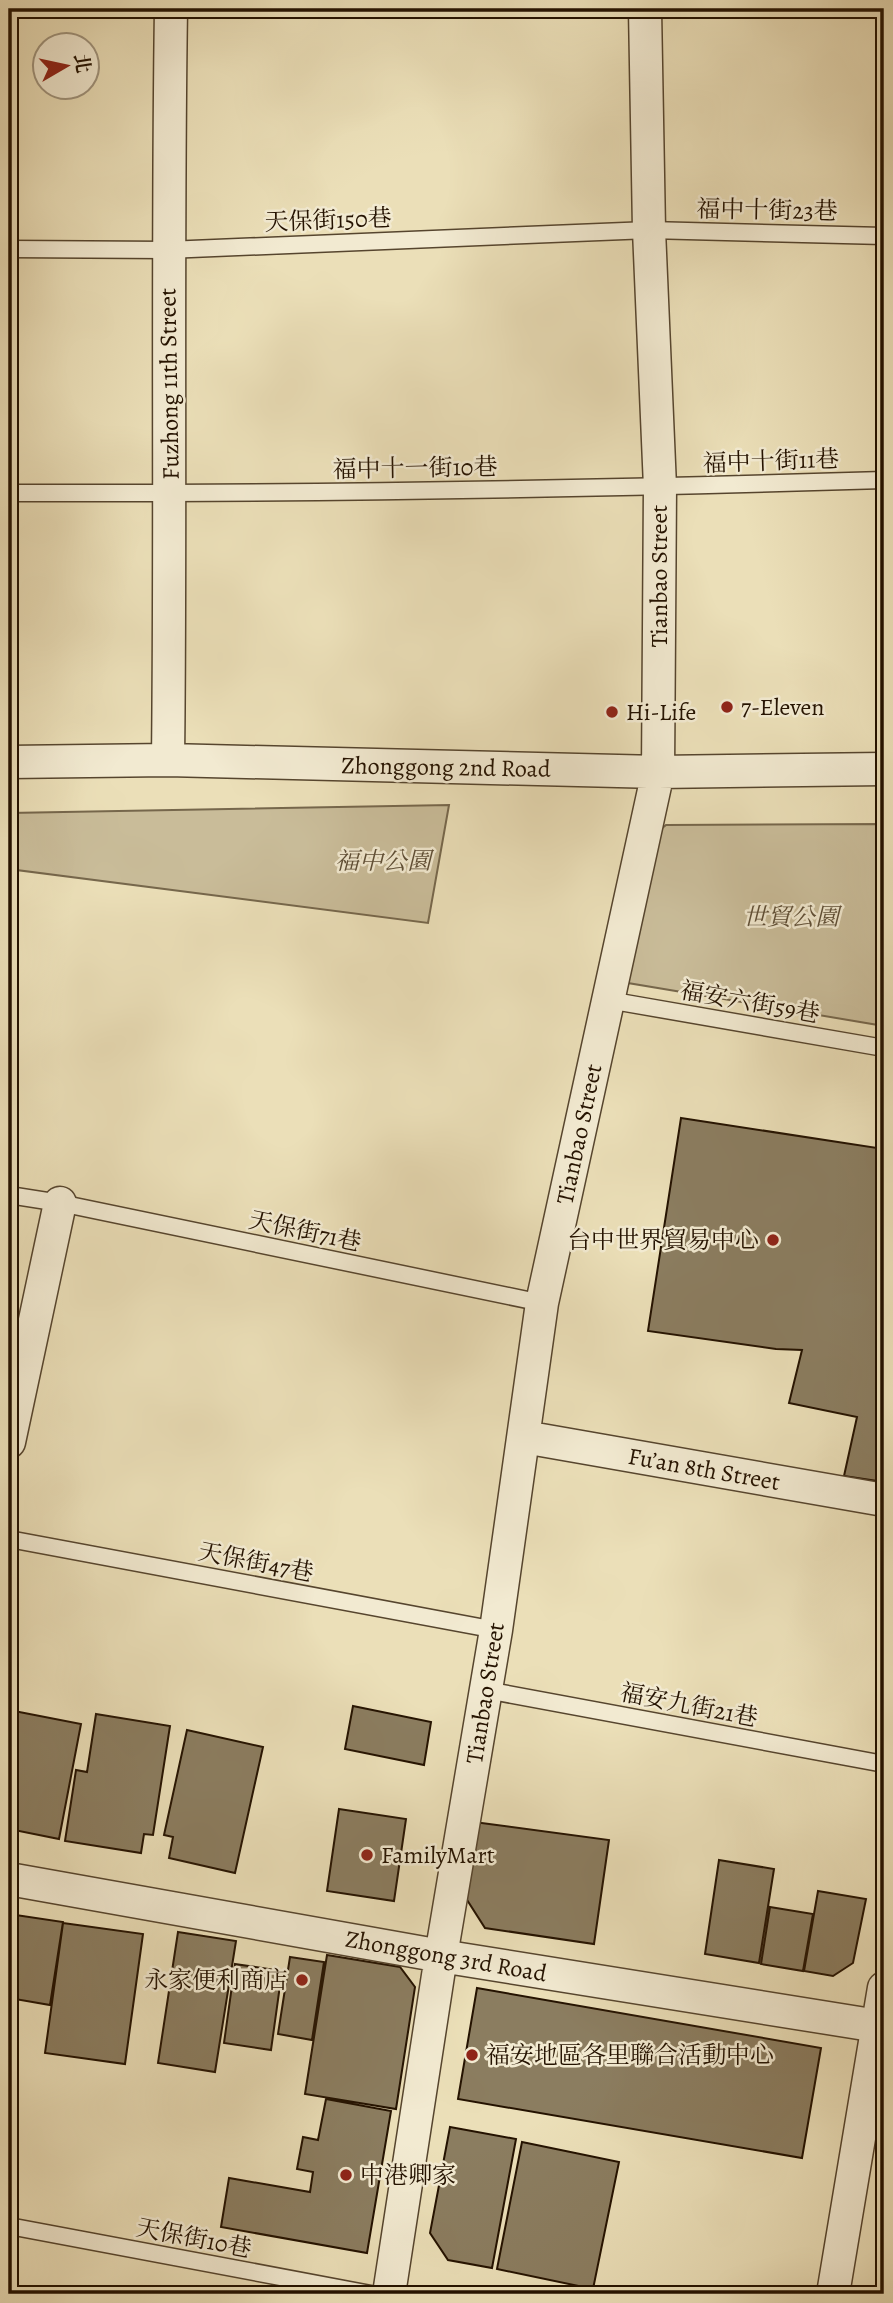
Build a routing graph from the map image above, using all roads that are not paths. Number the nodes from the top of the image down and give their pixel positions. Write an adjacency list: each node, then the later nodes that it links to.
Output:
1 (171, 9): 6 (street, Fuzhong 11th Street)
2 (645, 9): 3 (street, Tianbao Street)
3 (649, 230): 4 (lane, 福中十街23巷); 6 (lane, 天保街150巷); 8 (street, Tianbao Street)
4 (884, 236)
5 (9, 249): 6 (lane, 天保街150巷)
6 (167, 250): 10 (street, Fuzhong 11th Street)
7 (884, 480): 8 (lane, 福中十街11巷)
8 (660, 487): 10 (lane, 福中十一街10巷); 14 (street, Tianbao Street)
9 (9, 494): 10 (lane, 福中十一街10巷)
10 (171, 494): 11 (street, Fuzhong 11th Street)
11 (168, 760): 12 (street, Zhonggong 2nd Road); 14 (street, Zhonggong 2nd Road)
12 (9, 762)
13 (884, 769): 14 (street, Zhonggong 2nd Road)
14 (658, 772): 15 (street, Tianbao Street)
15 (608, 1000): 16 (lane, 福安六街59巷); 19 (street, Tianbao Street)
16 (884, 1048)
17 (9, 1195): 18 (lane, 天保街71巷)
18 (60, 1203): 19 (lane, 天保街71巷); 21 (street)
19 (542, 1303): 20 (street, Tianbao Street)
20 (524, 1437): 22 (street, Fu’an 8th Street); 24 (street, Tianbao Street)
21 (9, 1442)
22 (884, 1500)
23 (9, 1539): 24 (lane, 天保街47巷)
24 (496, 1630): 25 (street, Tianbao Street)
25 (486, 1690): 26 (lane, 福安九街21巷); 28 (street, Tianbao Street)
26 (884, 1765)
27 (9, 1879): 28 (street, Zhonggong 3rd Road)
28 (441, 1956): 30 (street, Zhonggong 3rd Road); 33 (street, Tianbao Street)
29 (884, 1989): 30 (street)
30 (882, 2027): 34 (street)
31 (9, 2225): 32 (lane, 天保街10巷)
32 (371, 2294)
33 (388, 2294)
34 (833, 2294)

